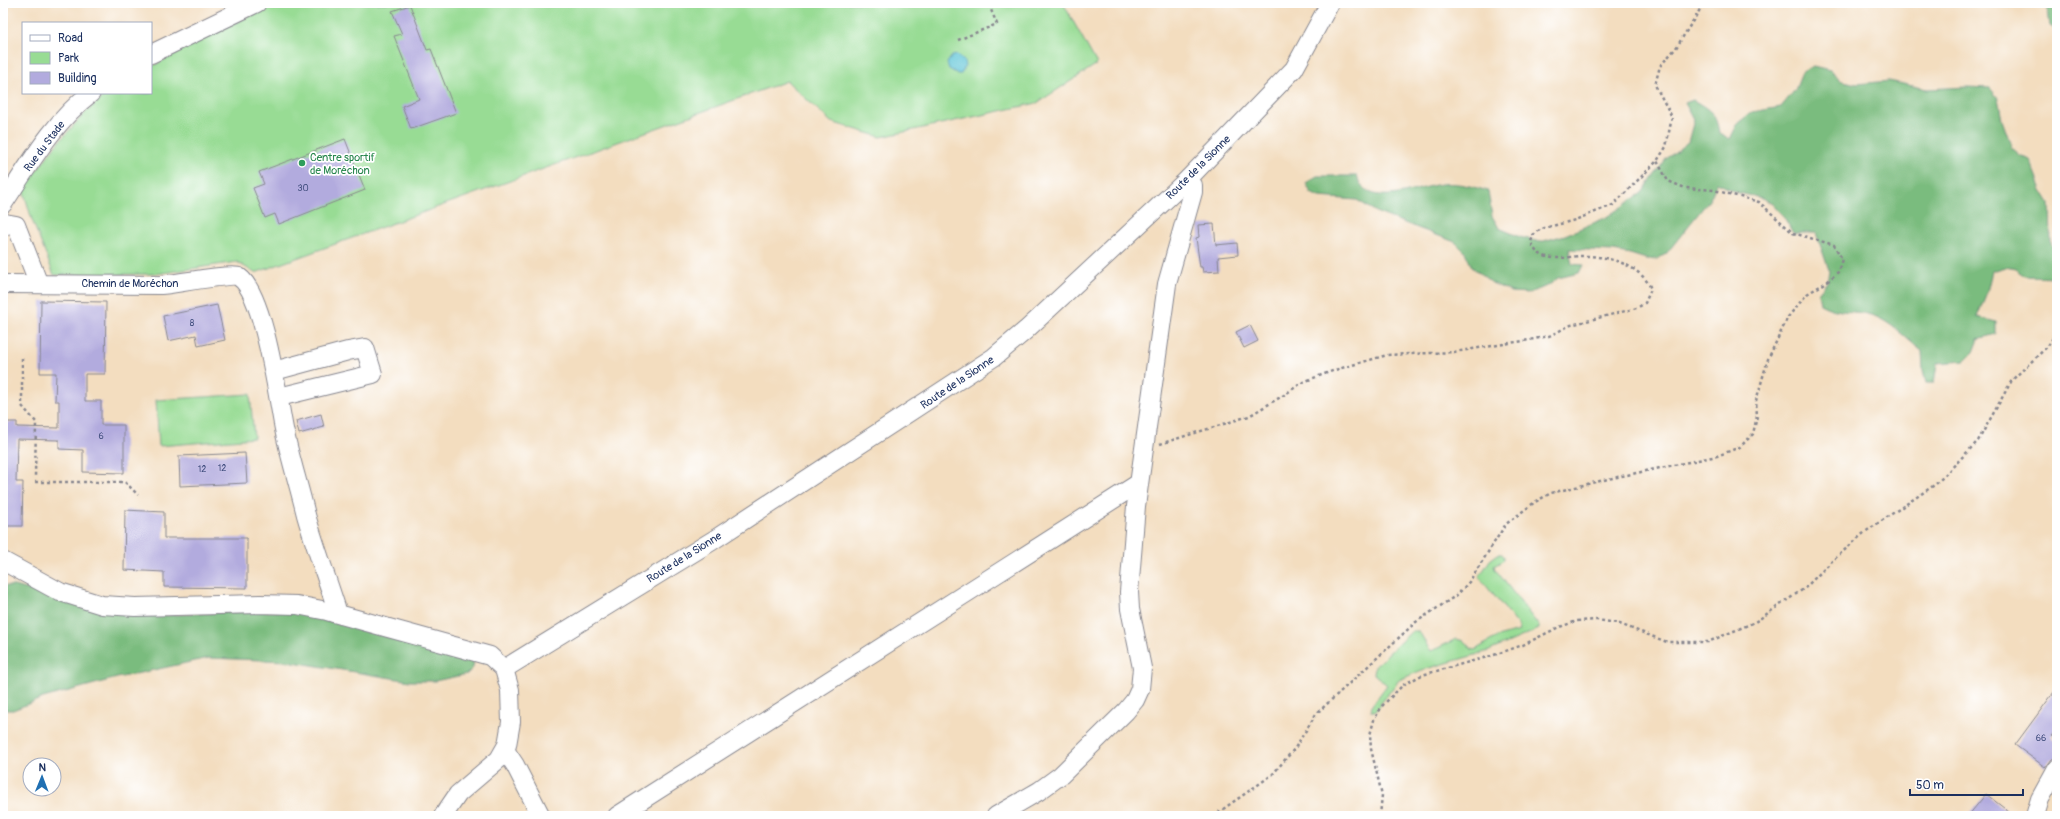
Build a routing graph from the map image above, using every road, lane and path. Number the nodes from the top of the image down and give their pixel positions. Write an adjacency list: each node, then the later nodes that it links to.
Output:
1 (988, 3): 5 (path)
2 (1330, 3): 9 (street, Route de la Sionne)
3 (1704, 3): 8 (path)
4 (252, 4): 6 (street)
5 (958, 40)
6 (152, 54)
7 (90, 94): 11 (street, Rue du Stade)
8 (1657, 161): 20 (path); 34 (path)
9 (1188, 179): 20 (street); 27 (street, Route de la Sionne)
10 (2057, 200): 13 (path)
11 (3, 204)
12 (3, 227): 15 (street)
13 (2057, 232)
14 (4, 281): 15 (street, Chemin de Moréchon)
15 (38, 282): 18 (street, Chemin de Moréchon)
16 (2057, 331): 35 (path)
17 (22, 358): 21 (path)
18 (274, 371): 19 (street, Chemin de Moréchon); 19 (street)
19 (279, 397): 26 (street, Chemin de Moréchon)
20 (1144, 449): 23 (street)
21 (35, 477)
22 (35, 482): 24 (path)
23 (1139, 483): 32 (street); 33 (street)
24 (138, 495)
25 (3, 561): 26 (street)
26 (334, 613): 27 (street)
27 (504, 669): 28 (street)
28 (505, 750): 30 (street); 31 (street)
29 (2057, 768): 36 (street)
30 (443, 816)
31 (541, 816)
32 (617, 816)
33 (996, 816)
34 (1213, 816)
35 (1380, 816)
36 (2035, 816)

